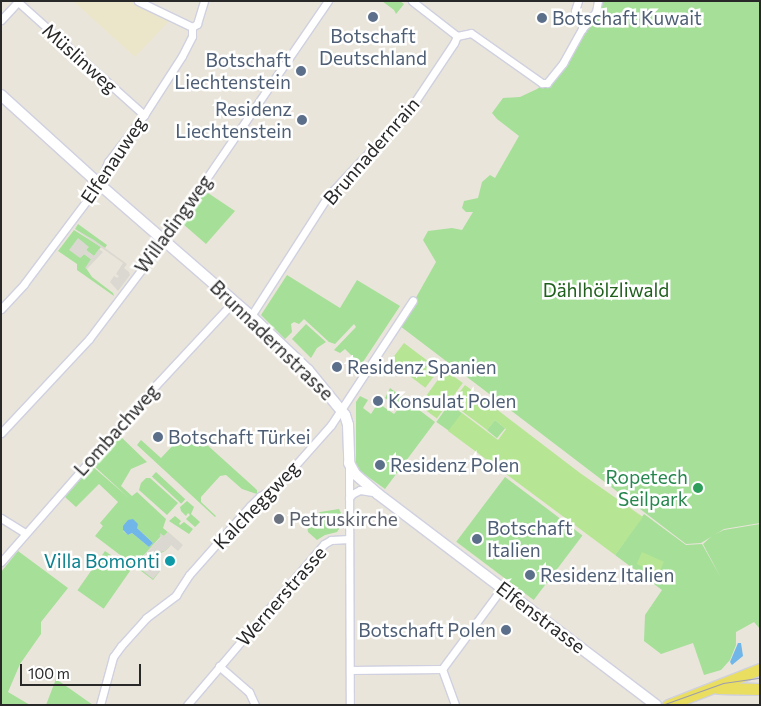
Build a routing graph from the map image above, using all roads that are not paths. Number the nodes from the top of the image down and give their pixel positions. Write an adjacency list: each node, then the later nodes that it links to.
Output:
1 (138, 1): 9 (street)
2 (204, 1): 9 (street, Elfenauweg)
3 (412, 1): 11 (street)
4 (578, 1): 10 (street)
5 (598, 1): 10 (street)
6 (18, 2): 8 (street); 13 (street, Müslinweg)
7 (325, 2): 15 (street, Willadingweg)
8 (1, 20)
9 (192, 28): 13 (street, Elfenauweg)
10 (582, 29): 11 (street)
11 (457, 36): 19 (street, Brunnadernrain)
12 (1, 95): 14 (street, Brunnadernstrasse)
13 (144, 115): 14 (street, Elfenauweg)
14 (99, 184): 15 (street, Brunnadernstrasse); 18 (street, Elfenauweg)
15 (163, 240): 17 (street, Brunnadernstrasse); 21 (street, Willadingweg)
16 (413, 300): 20 (street, Kalcheggweg)
17 (234, 301): 19 (street, Brunnadernstrasse); 26 (street, Lombachweg)
18 (1, 309)
19 (251, 316): 20 (street, Brunnadernstrasse)
20 (342, 410): 22 (street, Brunnadernstrasse); 38 (street, Kalcheggweg)
21 (1, 433)
22 (348, 463): 23 (street, Elfenstrasse); 24 (street, Brunnadernstrasse)
23 (378, 494): 24 (street); 29 (street, Elfenstrasse)
24 (349, 498): 27 (street, Brunnadernstrasse)
25 (1, 518): 26 (street)
26 (25, 533): 28 (street, Lombachweg)
27 (349, 539): 30 (street, Wernerstrasse); 33 (street, Brunnadernstrasse)
28 (1, 562)
29 (502, 588): 31 (street); 43 (street, Elfenstrasse)
30 (219, 666): 39 (street, Wernerstrasse); 40 (street)
31 (442, 669): 33 (street); 42 (street)
32 (760, 669): 37 (main road)
33 (350, 670): 41 (street, Brunnadernstrasse)
34 (760, 679): 35 (main road)
35 (760, 684)
36 (760, 689): 37 (main road)
37 (709, 690): 44 (main road)
38 (100, 705)
39 (187, 705)
40 (255, 705)
41 (350, 705)
42 (455, 705)
43 (656, 705)
44 (668, 705)

